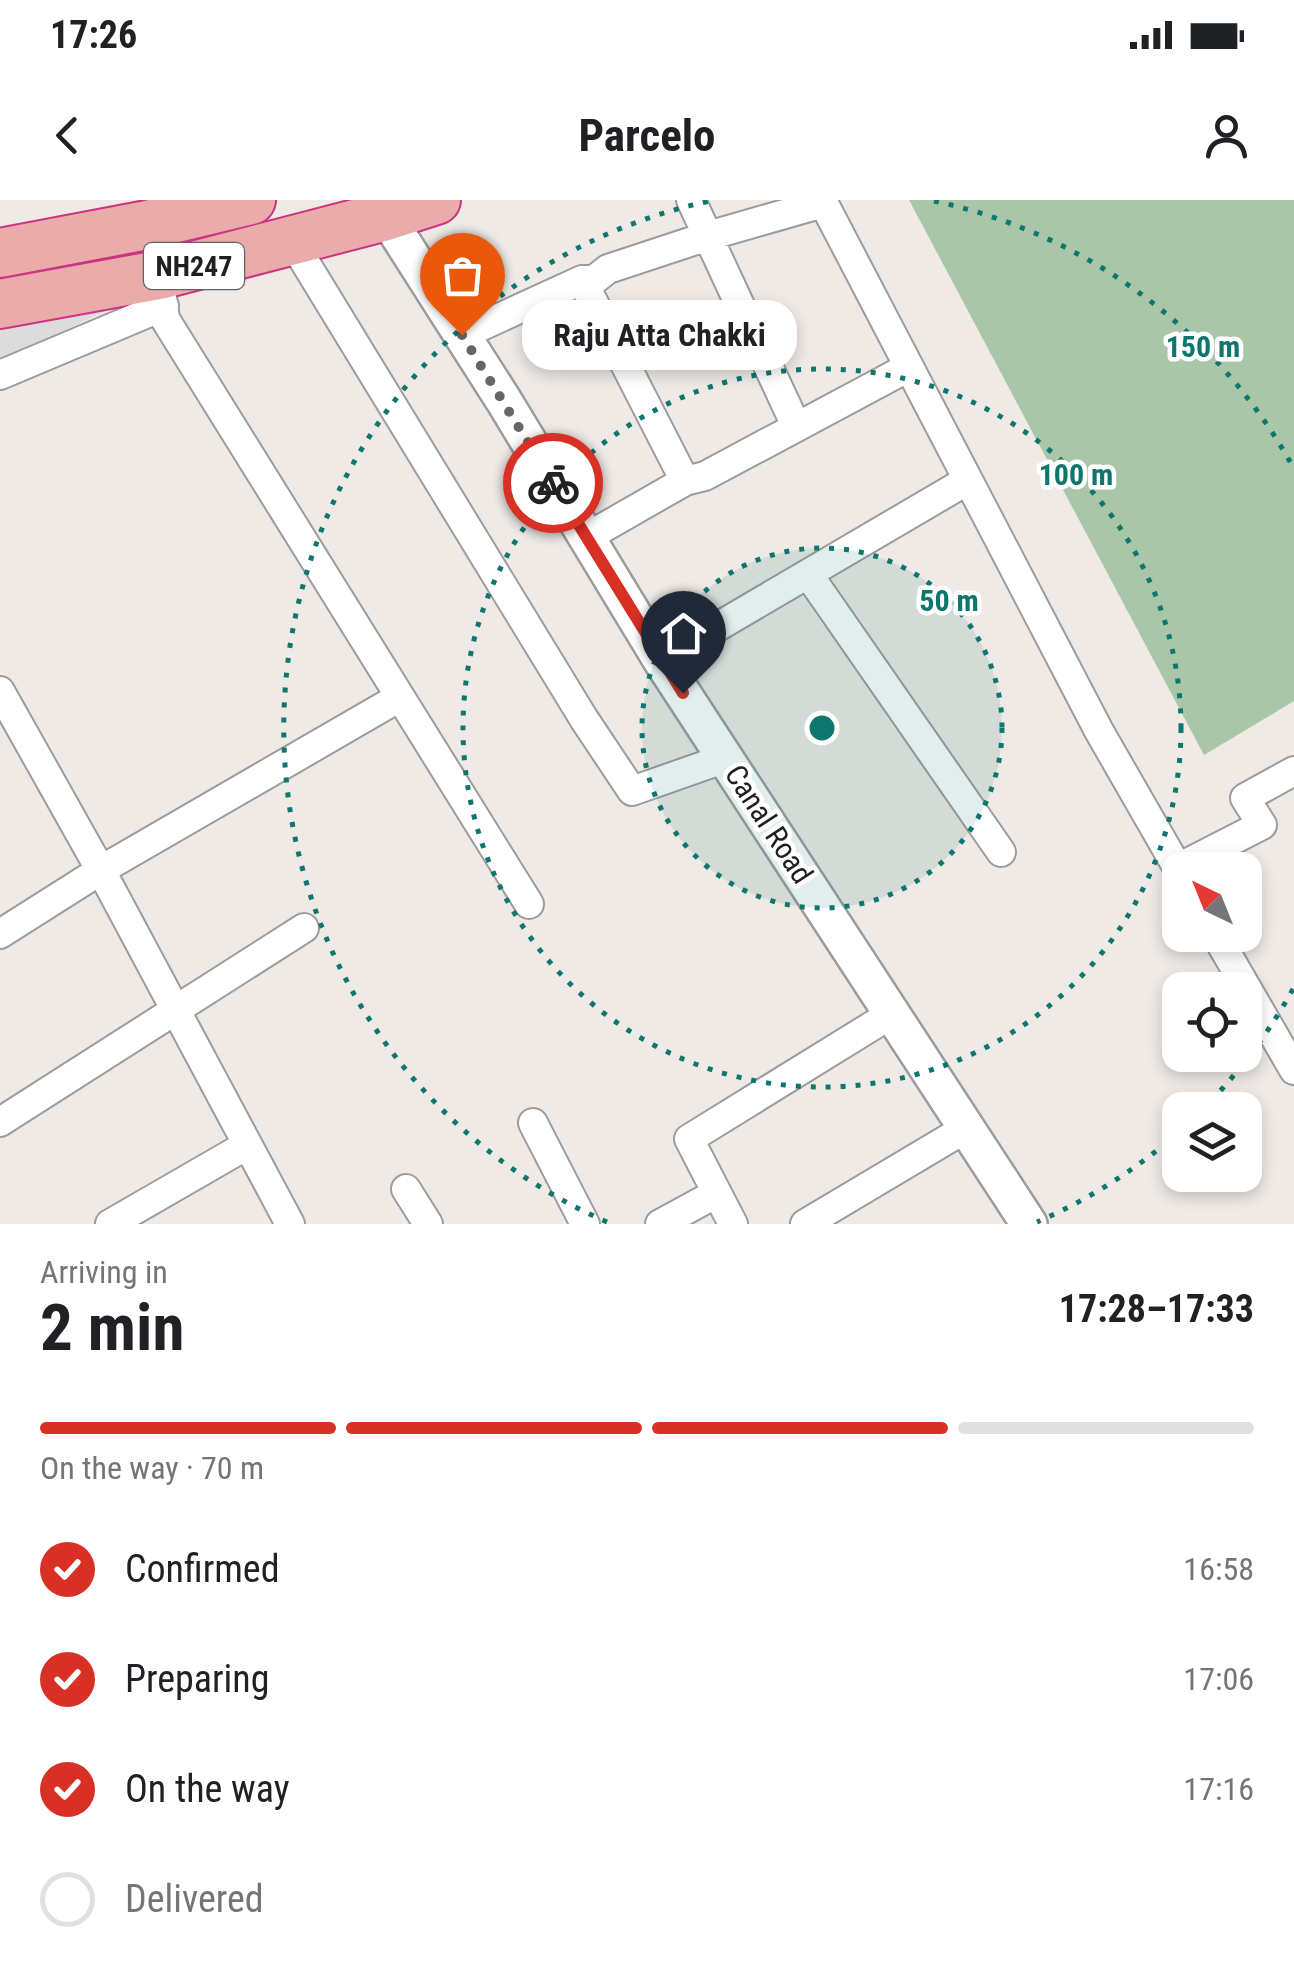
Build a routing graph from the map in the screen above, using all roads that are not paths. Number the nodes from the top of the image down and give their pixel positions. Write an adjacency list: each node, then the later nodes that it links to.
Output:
1 (251, 200): 6 (highway, NH247)
2 (436, 200): 5 (highway, NH247)
3 (691, 200): 7 (street)
4 (822, 201): 7 (street); 14 (street)
5 (381, 208): 8 (highway, NH247); 13 (street, Canal Road)
6 (159, 210): 9 (highway, NH247)
7 (708, 236): 10 (street); 16 (street)
8 (293, 240): 11 (highway, NH247); 24 (street)
9 (0, 254)
10 (582, 280): 13 (street); 18 (street)
11 (161, 291): 12 (highway, NH247); 15 (street); 23 (street)
12 (0, 304)
13 (462, 335): 19 (street, Canal Road)
14 (909, 367): 16 (street); 17 (street)
15 (0, 375)
16 (796, 426): 18 (street)
17 (968, 480): 20 (street); 27 (street)
18 (685, 481): 19 (street)
19 (587, 538): 21 (street, Canal Road)
20 (808, 574): 21 (street); 26 (street)
21 (661, 660): 24 (street, Canal Road)
22 (0, 691): 29 (street)
23 (400, 698): 29 (street); 30 (street)
24 (726, 758): 35 (street, Canal Road)
25 (1294, 771): 28 (street)
26 (1000, 852)
27 (1169, 852)
28 (1212, 852)
29 (101, 870): 32 (street); 34 (street)
30 (529, 904)
31 (304, 928): 34 (street)
32 (0, 934)
33 (1226, 952): 36 (street)
34 (176, 1011): 37 (street); 40 (street)
35 (893, 1012): 39 (street, Canal Road); 42 (street)
36 (1294, 1070)
37 (0, 1122)
38 (533, 1122): 47 (street)
39 (968, 1127): 43 (street, Canal Road); 50 (street)
40 (247, 1145): 44 (street); 45 (street)
41 (406, 1188): 46 (street)
42 (718, 1193): 48 (street); 49 (street)
43 (1024, 1222)
44 (110, 1224)
45 (290, 1224)
46 (428, 1224)
47 (585, 1224)
48 (660, 1224)
49 (734, 1224)
50 (804, 1224)

